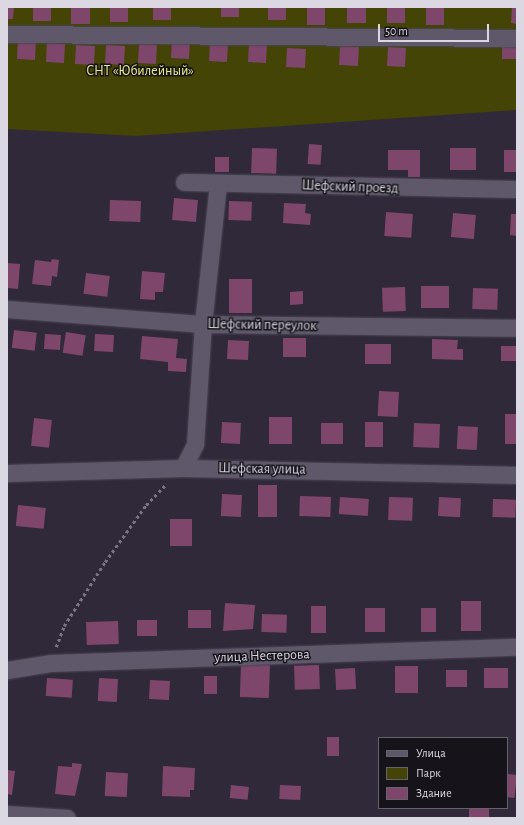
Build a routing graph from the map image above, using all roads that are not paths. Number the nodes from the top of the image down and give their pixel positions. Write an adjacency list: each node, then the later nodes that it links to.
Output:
1 (7, 34): 2 (street)
2 (517, 38)
3 (184, 182): 4 (street, Шефский проезд)
4 (218, 183): 5 (street, Шефский проезд); 7 (street)
5 (517, 189)
6 (7, 309): 7 (street, Шефский переулок)
7 (203, 324): 8 (street, Шефский переулок); 9 (street)
8 (517, 328)
9 (183, 468): 10 (street, Шефская улица); 11 (street, Шефская улица)
10 (7, 473)
11 (517, 475)
12 (517, 647): 13 (street, улица Нестерова)
13 (7, 670)
14 (7, 814): 15 (street)
15 (67, 818)

